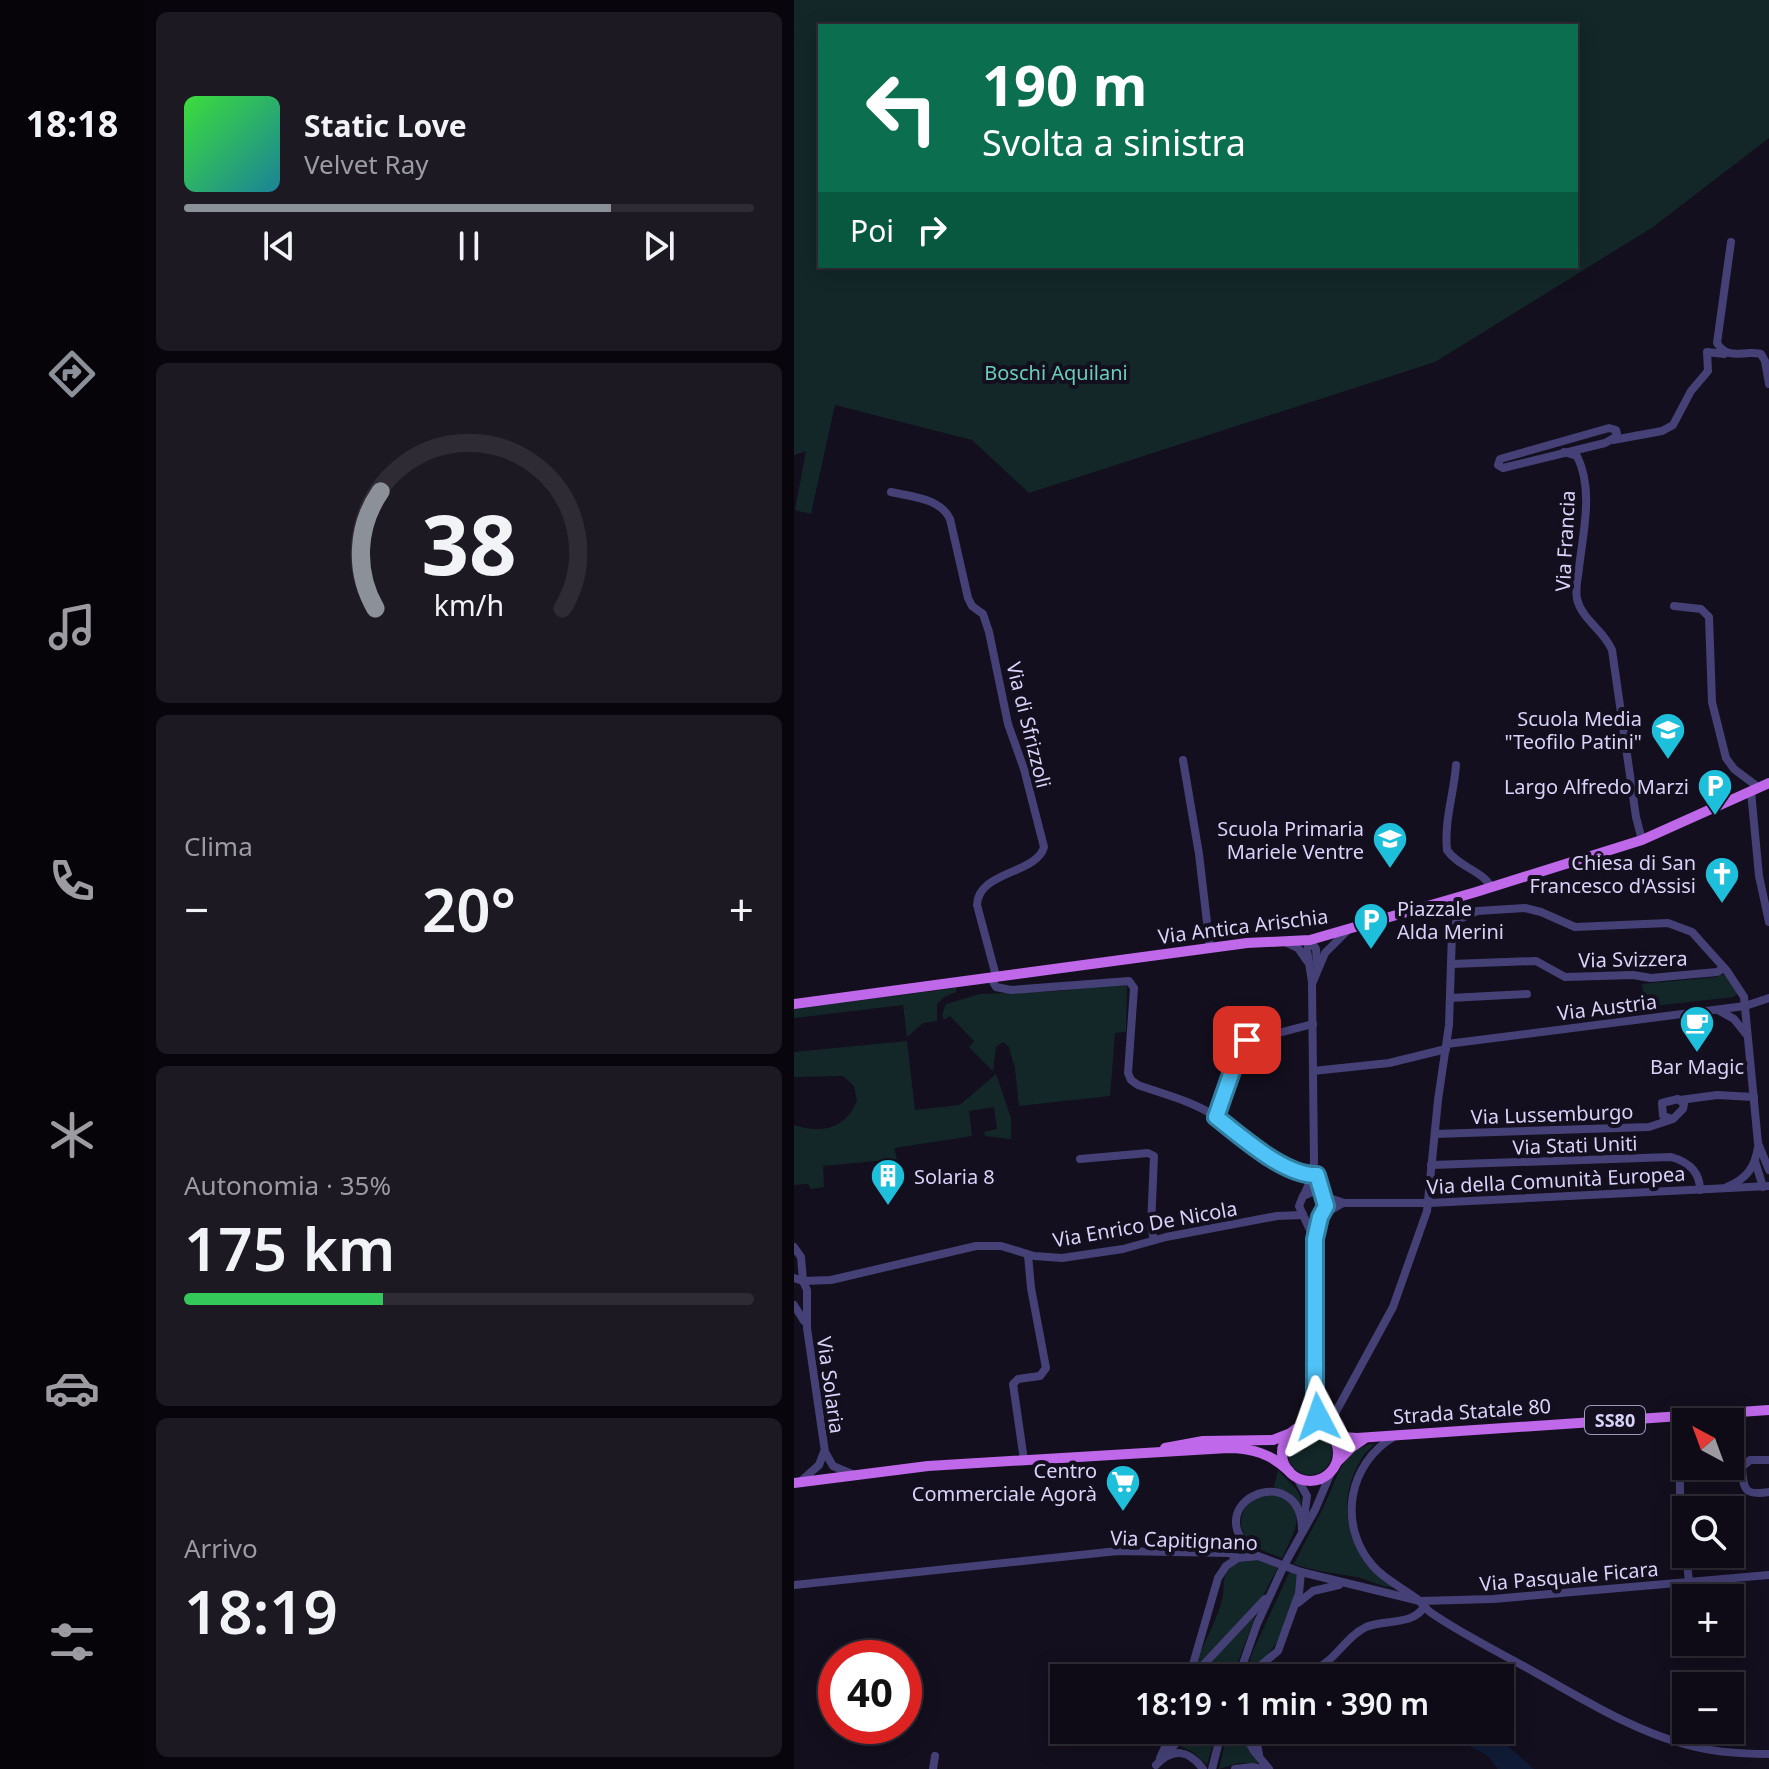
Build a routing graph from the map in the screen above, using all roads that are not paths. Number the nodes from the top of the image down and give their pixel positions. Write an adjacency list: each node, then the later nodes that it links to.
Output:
1 (1731, 242): 2 (street)
2 (1725, 353): 3 (street); 4 (street)
3 (1769, 384)
4 (1614, 436): 5 (street); 6 (street)
5 (1595, 445): 6 (street); 7 (street, Via Francia)
6 (1564, 452): 7 (street, Via Francia)
7 (1582, 470): 13 (street, Via Francia)
8 (891, 492): 27 (street, Via di Sfrizzoli)
9 (1674, 606): 12 (street)
10 (1183, 760): 23 (street)
11 (1456, 765): 14 (street)
12 (1759, 787): 13 (main road, Via Antica Arischia); 19 (street)
13 (1642, 840): 14 (main road, Via Antica Arischia)
14 (1491, 887): 15 (main road, Via Antica Arischia)
15 (1476, 892): 16 (main road, Via Antica Arischia); 17 (street)
16 (1464, 896): 18 (street); 20 (main road, Via Antica Arischia)
17 (1481, 910): 18 (street); 26 (street)
18 (1468, 913): 24 (street)
19 (1769, 922)
20 (1349, 930): 21 (main road, Via Antica Arischia); 25 (street)
21 (1310, 940): 22 (main road, Via Antica Arischia); 25 (street)
22 (1284, 942): 23 (main road, Via Antica Arischia); 25 (street)
23 (1210, 948): 27 (main road, Via Antica Arischia)
24 (1451, 964): 26 (street, Via Svizzera); 29 (street)
25 (1313, 967): 34 (street)
26 (1724, 968): 32 (street)
27 (993, 977): 31 (main road, Via Antica Arischia); 40 (street)
28 (1527, 994): 29 (street)
29 (1450, 998): 36 (street)
30 (1769, 998): 32 (street, Via Austria)
31 (794, 1004)
32 (1745, 1006): 33 (street, Via Austria); 35 (street)
33 (1718, 1010): 35 (street); 36 (street, Via Austria)
34 (1313, 1024): 37 (street); 40 (street)
35 (1749, 1039): 38 (street)
36 (1447, 1047): 37 (street, Via Austria); 42 (street)
37 (1313, 1071): 46 (street)
38 (1754, 1097): 39 (street, Via Lussemburgo); 44 (street)
39 (1682, 1105): 41 (street, Via Lussemburgo); 41 (street, Via Lussemburgo)
40 (1216, 1117): 46 (street)
41 (1670, 1120): 42 (street, Via Lussemburgo)
42 (1435, 1134): 45 (street)
43 (1080, 1159): 58 (street)
44 (1763, 1164): 47 (street); 48 (street)
45 (1431, 1165): 49 (street, Via Stati Uniti); 53 (street)
46 (1314, 1175): 50 (street); 51 (street)
47 (1766, 1187): 48 (street, Via della Comunità Europea)
48 (1722, 1189): 49 (street, Via della Comunità Europea)
49 (1700, 1190): 53 (street, Via della Comunità Europea)
50 (1323, 1196): 51 (street); 52 (street, Via della Comunità Europea); 54 (street)
51 (1302, 1198): 55 (street, Via Enrico De Nicola); 56 (street)
52 (1344, 1203): 53 (street, Via della Comunità Europea); 54 (street, Via della Comunità Europea)
53 (1429, 1203): 68 (street)
54 (1322, 1215): 56 (street); 57 (street)
55 (1277, 1216): 56 (street, Via Enrico De Nicola); 58 (street, Via Enrico De Nicola)
56 (1304, 1216): 57 (street)
57 (1315, 1239): 66 (street)
58 (1154, 1240): 60 (street, Via Enrico De Nicola)
59 (794, 1247): 61 (street)
60 (1028, 1255): 62 (street, Via Enrico De Nicola); 78 (street)
61 (800, 1280): 62 (street, Via Enrico De Nicola); 63 (street, Via Solaria)
62 (831, 1280): 63 (street, Via Enrico De Nicola)
63 (806, 1295): 64 (street, Via Enrico De Nicola); 65 (street, Via Solaria)
64 (794, 1304): 65 (street, Via Solaria)
65 (807, 1328): 76 (street, Via Solaria)
66 (1315, 1394): 67 (street); 72 (street)
67 (1317, 1405): 68 (street); 73 (street)
68 (1339, 1408): 73 (street)
69 (1769, 1410): 70 (main road, Strada Statale 80 / SS80)
70 (1744, 1411)
71 (1672, 1415): 74 (main road, Strada Statale 80 / SS80)
72 (1297, 1429): 73 (main road, SS80); 77 (main road, SS80); 82 (main road)
73 (1326, 1430): 75 (main road, Strada Statale 80 / SS80); 80 (main road)
74 (1401, 1433): 75 (main road, Strada Statale 80 / SS80); 92 (street)
75 (1370, 1436): 80 (main road, Strada Statale 80)
76 (824, 1447): 81 (street, Via Solaria); 84 (street, Via Solaria)
77 (1144, 1452): 78 (main road, SS80); 82 (main road, SS80)
78 (1024, 1460): 81 (main road, SS80)
79 (1769, 1460): 85 (street)
80 (1334, 1467): 82 (main road); 86 (street)
81 (856, 1474): 84 (main road, SS80)
82 (1293, 1474): 86 (street)
83 (1681, 1480): 91 (street)
84 (796, 1483)
85 (1769, 1492)
86 (1301, 1533): 87 (street); 96 (street, bridge)
87 (1258, 1556): 88 (street, Via Capitignano); 89 (street, Via Capitignano)
88 (1238, 1558): 93 (street, Via Capitignano); 100 (street)
89 (1301, 1572): 94 (street, Via Capitignano); 98 (street)
90 (1769, 1575): 91 (street, Via Pasquale Ficara)
91 (1689, 1582): 97 (street, Via Pasquale Ficara)
92 (1394, 1583): 95 (street); 97 (street)
93 (794, 1585)
94 (1354, 1585): 95 (street, Via Capitignano); 98 (street)
95 (1391, 1594): 97 (street, Via Capitignano)
96 (1269, 1596): 101 (street); 102 (street)
97 (1422, 1604): 105 (street); 111 (street, Via Capitignano)
98 (1295, 1607): 99 (street)
99 (1278, 1651): 103 (street); 104 (street)
100 (1194, 1664)
101 (1203, 1664)
102 (1243, 1664)
103 (1262, 1664)
104 (1273, 1664)
105 (1322, 1664)
106 (1166, 1744): 114 (street)
107 (1175, 1744): 113 (street)
108 (1218, 1744): 118 (street)
109 (1251, 1744): 115 (street)
110 (1258, 1744): 115 (street)
111 (1769, 1754)
112 (935, 1756): 116 (street)
113 (1165, 1756): 114 (street); 117 (street)
114 (1154, 1767)
115 (1265, 1767): 119 (street)
116 (933, 1769)
117 (1203, 1769)
118 (1212, 1769)
119 (1235, 1769)

